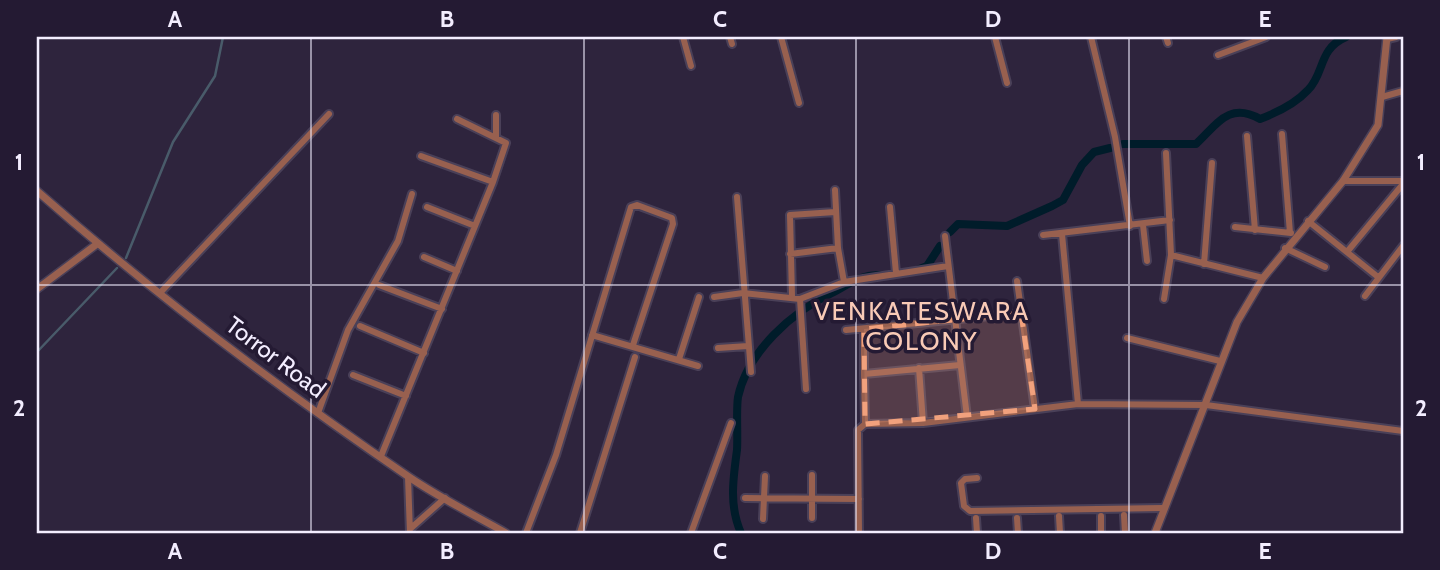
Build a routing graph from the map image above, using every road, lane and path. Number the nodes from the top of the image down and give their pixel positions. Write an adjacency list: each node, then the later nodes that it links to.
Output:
1 (683, 37): 10 (street)
2 (781, 37): 14 (street)
3 (995, 37): 11 (street)
4 (1091, 37): 38 (street)
5 (1266, 37): 8 (street)
6 (1396, 37): 7 (street)
7 (1387, 38): 13 (street)
8 (1251, 40): 9 (street)
9 (1218, 55)
10 (691, 66)
11 (1007, 83)
12 (1403, 91): 13 (street)
13 (1382, 97): 24 (street)
14 (799, 103)
15 (328, 114): 65 (street)
16 (496, 115): 20 (street)
17 (457, 119): 20 (street)
18 (1282, 134): 41 (street)
19 (1247, 136): 40 (street)
20 (496, 138): 25 (street)
21 (1167, 153): 34 (street)
22 (421, 156): 25 (street)
23 (1212, 163): 54 (street)
24 (1343, 181): 26 (street); 35 (street)
25 (493, 182): 37 (street)
26 (1403, 182): 49 (street)
27 (835, 190): 33 (street)
28 (37, 191): 45 (street, Torror Road)
29 (412, 194): 99 (street)
30 (737, 197): 66 (street)
31 (427, 207): 37 (street)
32 (890, 207): 58 (street)
33 (835, 212): 47 (street); 50 (street)
34 (1170, 220): 36 (street); 51 (street)
35 (1308, 221): 41 (street); 49 (street)
36 (1143, 225): 38 (street); 53 (street)
37 (475, 226): 57 (street)
38 (1130, 226): 42 (street)
39 (1235, 227): 40 (street)
40 (1255, 230): 41 (street)
41 (1293, 233): 48 (street)
42 (1062, 234): 43 (street); 96 (street)
43 (1043, 235)
44 (945, 236): 55 (street)
45 (97, 244): 64 (street); 65 (street, Torror Road)
46 (1403, 246): 59 (street)
47 (838, 248): 50 (street); 62 (street)
48 (1285, 248): 56 (street); 60 (street)
49 (1347, 252): 59 (street)
50 (790, 254): 67 (street)
51 (1171, 255): 54 (street); 72 (street)
52 (424, 257): 57 (street)
53 (1147, 261)
54 (1204, 264): 60 (street)
55 (948, 266): 58 (street); 75 (street)
56 (1325, 267)
57 (457, 271): 73 (street)
58 (896, 273): 62 (street)
59 (1378, 277): 68 (street)
60 (1263, 278): 87 (street)
61 (1017, 281): 74 (street)
62 (844, 282): 71 (street)
63 (379, 285): 73 (street)
64 (37, 289)
65 (160, 293): 99 (street, Torror Road)
66 (743, 293): 67 (street); 70 (street); 82 (street)
67 (792, 296): 71 (street)
68 (1365, 296)
69 (699, 297): 86 (street)
70 (714, 297)
71 (800, 299): 94 (street)
72 (1164, 299)
73 (442, 309): 84 (street)
74 (1021, 313): 75 (street); 98 (street)
75 (955, 321): 77 (street); 88 (street)
76 (360, 327): 84 (street)
77 (864, 329): 78 (street); 92 (street)
78 (846, 330)
79 (592, 335): 81 (street); 81 (street); 125 (street)
80 (1127, 338): 87 (street)
81 (633, 345): 86 (street)
82 (748, 346): 83 (street); 91 (street)
83 (718, 348)
84 (424, 352): 95 (street)
85 (635, 357): 126 (street)
86 (679, 359): 89 (street)
87 (1220, 361): 97 (street)
88 (960, 365): 90 (street); 100 (street)
89 (698, 366)
90 (919, 368): 92 (street); 102 (street)
91 (751, 372)
92 (864, 374): 103 (street)
93 (353, 375): 95 (street)
94 (806, 389)
95 (406, 396): 105 (street)
96 (1078, 404): 97 (street); 98 (street)
97 (1206, 405): 104 (street); 115 (street)
98 (1035, 409): 100 (street)
99 (318, 412): 105 (street, Torror Road)
100 (967, 417): 102 (street)
101 (731, 423): 127 (street)
102 (923, 423): 103 (street)
103 (865, 424): 114 (street)
104 (1403, 431)
105 (381, 456): 108 (street, Torror Road)
106 (812, 475): 113 (street)
107 (765, 476): 112 (street)
108 (408, 477): 110 (street, Torror Road); 123 (street)
109 (977, 478): 115 (street)
110 (445, 498): 123 (street); 124 (street, Torror Road)
111 (745, 498): 112 (street)
112 (764, 498): 113 (street); 122 (street)
113 (812, 498): 114 (street); 119 (street)
114 (859, 499): 128 (street)
115 (1163, 508): 134 (street)
116 (1124, 515): 133 (street)
117 (1059, 516): 131 (street)
118 (1101, 516): 132 (street)
119 (812, 518)
120 (976, 518): 129 (street)
121 (1017, 518): 130 (street)
122 (763, 519)
123 (410, 531)
124 (506, 533)
125 (526, 533)
126 (580, 533)
127 (691, 533)
128 (859, 533)
129 (977, 533)
130 (1017, 533)
131 (1059, 533)
132 (1101, 533)
133 (1125, 533)
134 (1155, 533)

